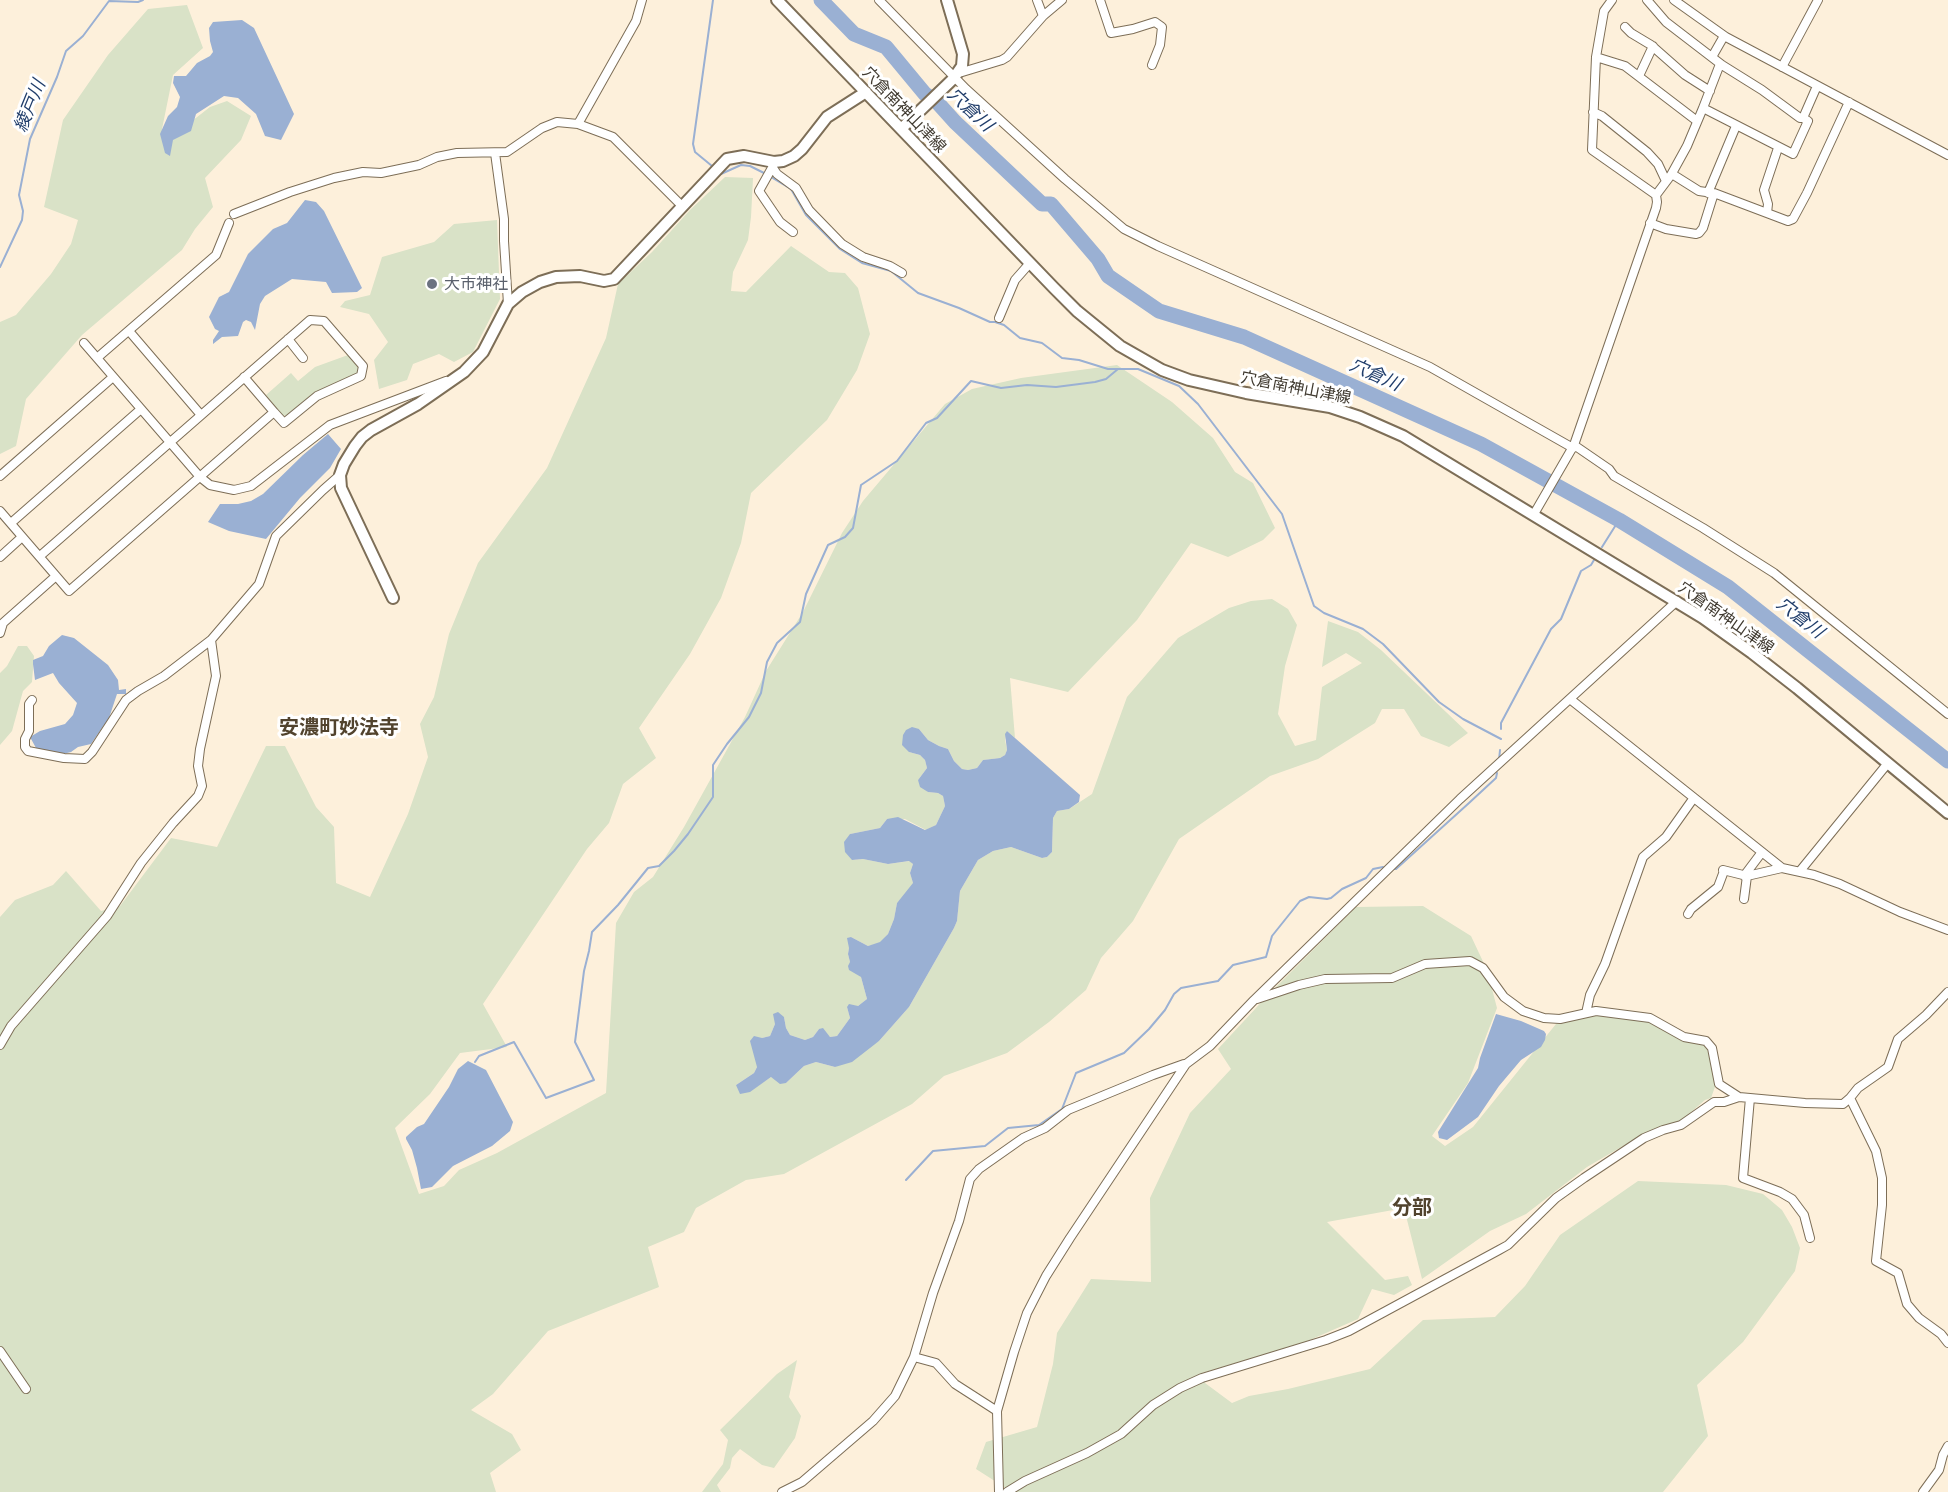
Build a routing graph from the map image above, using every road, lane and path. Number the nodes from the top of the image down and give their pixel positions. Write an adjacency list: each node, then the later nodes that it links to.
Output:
1 (642, 0): 31 (street)
2 (777, 0): 25 (main road, 穴倉南神山津線)
3 (879, 0): 21 (street)
4 (946, 0): 21 (main road)
5 (1037, 0): 12 (street)
6 (1062, 0): 12 (street)
7 (1100, 0): 19 (street)
8 (1612, 0): 16 (street)
9 (1647, 0): 17 (street)
10 (1674, 0): 14 (street)
11 (1818, 0): 20 (street)
12 (1043, 16): 21 (street)
13 (1625, 27): 15 (street)
14 (1724, 36): 17 (street); 20 (street)
15 (1653, 46): 22 (street); 24 (street)
16 (1596, 57): 22 (street); 28 (street)
17 (1712, 57): 18 (street)
18 (1720, 64): 24 (street); 29 (street)
19 (1152, 65)
20 (1782, 67): 23 (street)
21 (956, 76): 32 (main road); 63 (street)
22 (1639, 76): 30 (street)
23 (1817, 86): 26 (street); 29 (street)
24 (1710, 91): 27 (street)
25 (866, 92): 32 (main road, 穴倉南神山津線); 37 (main road)
26 (1850, 102): 36 (street); 42 (street)
27 (1703, 108): 30 (street); 33 (street)
28 (1593, 112): 38 (street); 40 (street)
29 (1803, 118): 34 (street)
30 (1697, 121): 38 (street)
31 (578, 124): 35 (street); 41 (street)
32 (904, 126): 47 (main road, 穴倉南神山津線)
33 (1736, 126): 34 (street); 39 (street)
34 (1778, 148): 42 (street)
35 (495, 153): 43 (street); 49 (street)
36 (1948, 155)
37 (771, 170): 41 (main road); 46 (street); 48 (street)
38 (1669, 178): 39 (street); 40 (street)
39 (1711, 193): 42 (street); 45 (street)
40 (1656, 195): 45 (street)
41 (682, 206): 49 (main road)
42 (1767, 213)
43 (234, 214)
44 (229, 223): 51 (street)
45 (1650, 223): 63 (street)
46 (793, 232)
47 (1030, 263): 50 (street); 68 (main road, 穴倉南神山津線)
48 (902, 273)
49 (508, 304): 58 (main road)
50 (999, 318)
51 (129, 331): 54 (street); 61 (street)
52 (288, 339): 55 (street); 57 (street); 60 (street)
53 (84, 343): 54 (street)
54 (97, 358): 56 (street)
55 (303, 358)
56 (113, 377): 59 (street); 65 (street)
57 (244, 377): 60 (street); 61 (street)
58 (453, 378): 64 (main road); 66 (street)
59 (141, 409): 62 (street); 69 (street)
60 (274, 412): 66 (street)
61 (201, 414): 62 (street)
62 (170, 442): 66 (street); 71 (street)
63 (1573, 448): 68 (street); 80 (street)
64 (340, 475): 74 (main road); 77 (street)
65 (0, 476)
66 (200, 477): 73 (street)
67 (0, 511): 69 (street)
68 (1535, 512): 75 (main road, 穴倉南神山津線)
69 (11, 523): 70 (street)
70 (22, 537): 71 (street); 72 (street)
71 (40, 556): 73 (street)
72 (0, 557)
73 (56, 576): 76 (street)
74 (393, 598)
75 (1677, 601): 78 (street); 81 (main road, 穴倉南神山津線)
76 (0, 633)
77 (211, 640): 79 (street); 94 (street)
78 (1569, 699): 82 (street); 92 (street)
79 (32, 700)
80 (1948, 714)
81 (1888, 763): 83 (main road, 穴倉南神山津線); 86 (street)
82 (1693, 799): 84 (street); 93 (street)
83 (1948, 813)
84 (1762, 852): 85 (street); 87 (street)
85 (1782, 868): 86 (street); 87 (street)
86 (1800, 871): 90 (street)
87 (1746, 876): 88 (street); 89 (street)
88 (1744, 898)
89 (1688, 914)
90 (1948, 930)
91 (1948, 992): 98 (street)
92 (1254, 1000): 93 (street); 95 (street)
93 (1586, 1013): 96 (street)
94 (0, 1046)
95 (1186, 1064): 102 (street); 104 (street)
96 (1739, 1097): 97 (street); 108 (street)
97 (1750, 1098): 98 (street); 99 (street)
98 (1851, 1098): 100 (street)
99 (1810, 1238)
100 (1948, 1343)
101 (0, 1351): 103 (street)
102 (914, 1357): 104 (street); 106 (street)
103 (26, 1389)
104 (997, 1411): 107 (street)
105 (1948, 1446): 109 (street)
106 (782, 1492)
107 (999, 1492)
108 (1007, 1492)
109 (1923, 1492)

